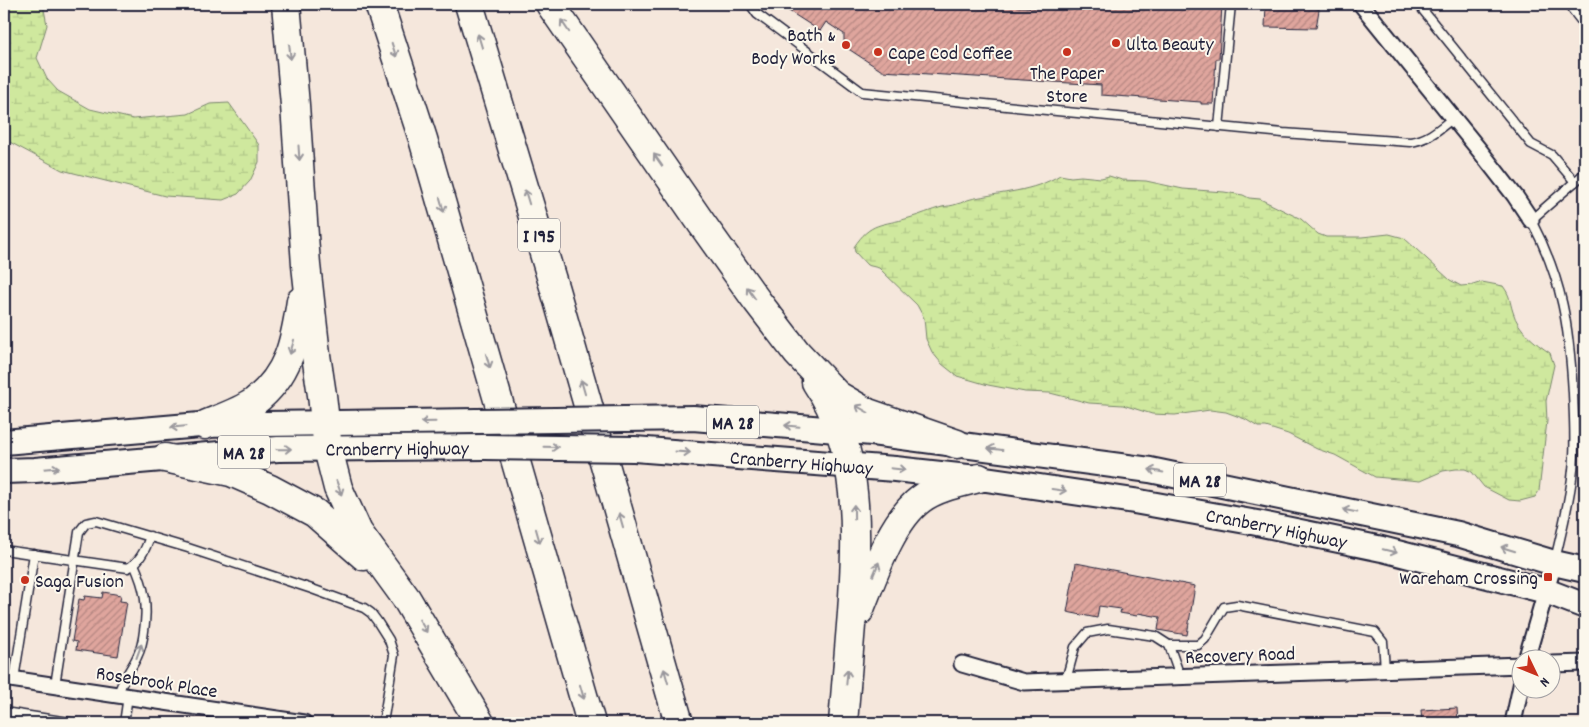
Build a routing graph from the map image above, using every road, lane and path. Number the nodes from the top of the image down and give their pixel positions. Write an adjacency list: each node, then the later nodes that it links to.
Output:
1 (286, 4): 16 (highway, one-way to 16)
2 (378, 4): 57 (highway, one-way to 57)
3 (469, 4): 58 (highway, I 195, one-way to 3)
4 (550, 4): 17 (highway, one-way to 4)
5 (750, 4): 12 (lane)
6 (1231, 4): 12 (lane)
7 (1361, 4): 11 (street)
8 (1418, 4): 14 (lane)
9 (1568, 4): 10 (lane)
10 (1585, 26)
11 (1453, 118): 12 (lane); 15 (street)
12 (1219, 126)
13 (1585, 173): 14 (lane)
14 (1575, 182): 15 (lane)
15 (1531, 220): 31 (lane)
16 (306, 265): 18 (highway, one-way to 18); 20 (highway)
17 (797, 353): 19 (highway); 22 (highway, one-way to 17)
18 (205, 425): 20 (main road, Cranberry Highway / MA 28); 21 (main road, Cranberry Highway / MA 28, one-way to 21)
19 (840, 430): 20 (main road, Cranberry Highway / MA 28, one-way to 20, bridge); 22 (main road, Cranberry Highway / MA 28); 24 (highway)
20 (326, 436): 23 (main road, Cranberry Highway / MA 28, one-way to 20); 24 (main road, Cranberry Highway / MA 28, one-way to 24, bridge); 35 (highway, one-way to 35)
21 (4, 442)
22 (957, 444): 31 (main road, Cranberry Highway / MA 28, one-way to 22)
23 (165, 458): 25 (main road, Cranberry Highway / MA 28, one-way to 23); 35 (highway)
24 (849, 465): 26 (main road, Cranberry Highway / MA 28, one-way to 26); 37 (highway, one-way to 24)
25 (4, 471)
26 (979, 478): 34 (main road, Cranberry Highway / MA 28, one-way to 34); 37 (highway, one-way to 26)
27 (150, 536): 30 (lane); 32 (lane); 55 (lane)
28 (4, 550): 29 (lane)
29 (34, 554): 30 (lane); 46 (lane)
30 (74, 561): 32 (lane); 48 (lane)
31 (1554, 563): 33 (main road, Cranberry Highway / MA 28); 34 (street)
32 (134, 564): 49 (lane, one-way to 32)
33 (1585, 570)
34 (1546, 590): 36 (main road, Cranberry Highway / MA 28); 39 (street)
35 (406, 598): 56 (highway, one-way to 56)
36 (1585, 606)
37 (851, 630): 59 (highway, one-way to 37)
38 (1169, 645): 44 (lane); 45 (lane); 47 (lane)
39 (1529, 650)
40 (1585, 663): 42 (street)
41 (962, 664): 47 (street, Recovery Road)
42 (1562, 664)
43 (1512, 665): 44 (street, Recovery Road)
44 (1385, 669): 45 (street, Recovery Road)
45 (1180, 676): 47 (street, Recovery Road)
46 (9, 678): 48 (street, Rosebrook Place)
47 (1066, 680)
48 (55, 685): 49 (street, Rosebrook Place)
49 (123, 696): 53 (lane); 54 (street, Rosebrook Place)
50 (1518, 700): 60 (street)
51 (4, 712): 52 (lane)
52 (75, 723)
53 (124, 723)
54 (304, 723)
55 (383, 723)
56 (480, 723)
57 (591, 723)
58 (679, 723)
59 (843, 723)
60 (1513, 723)

